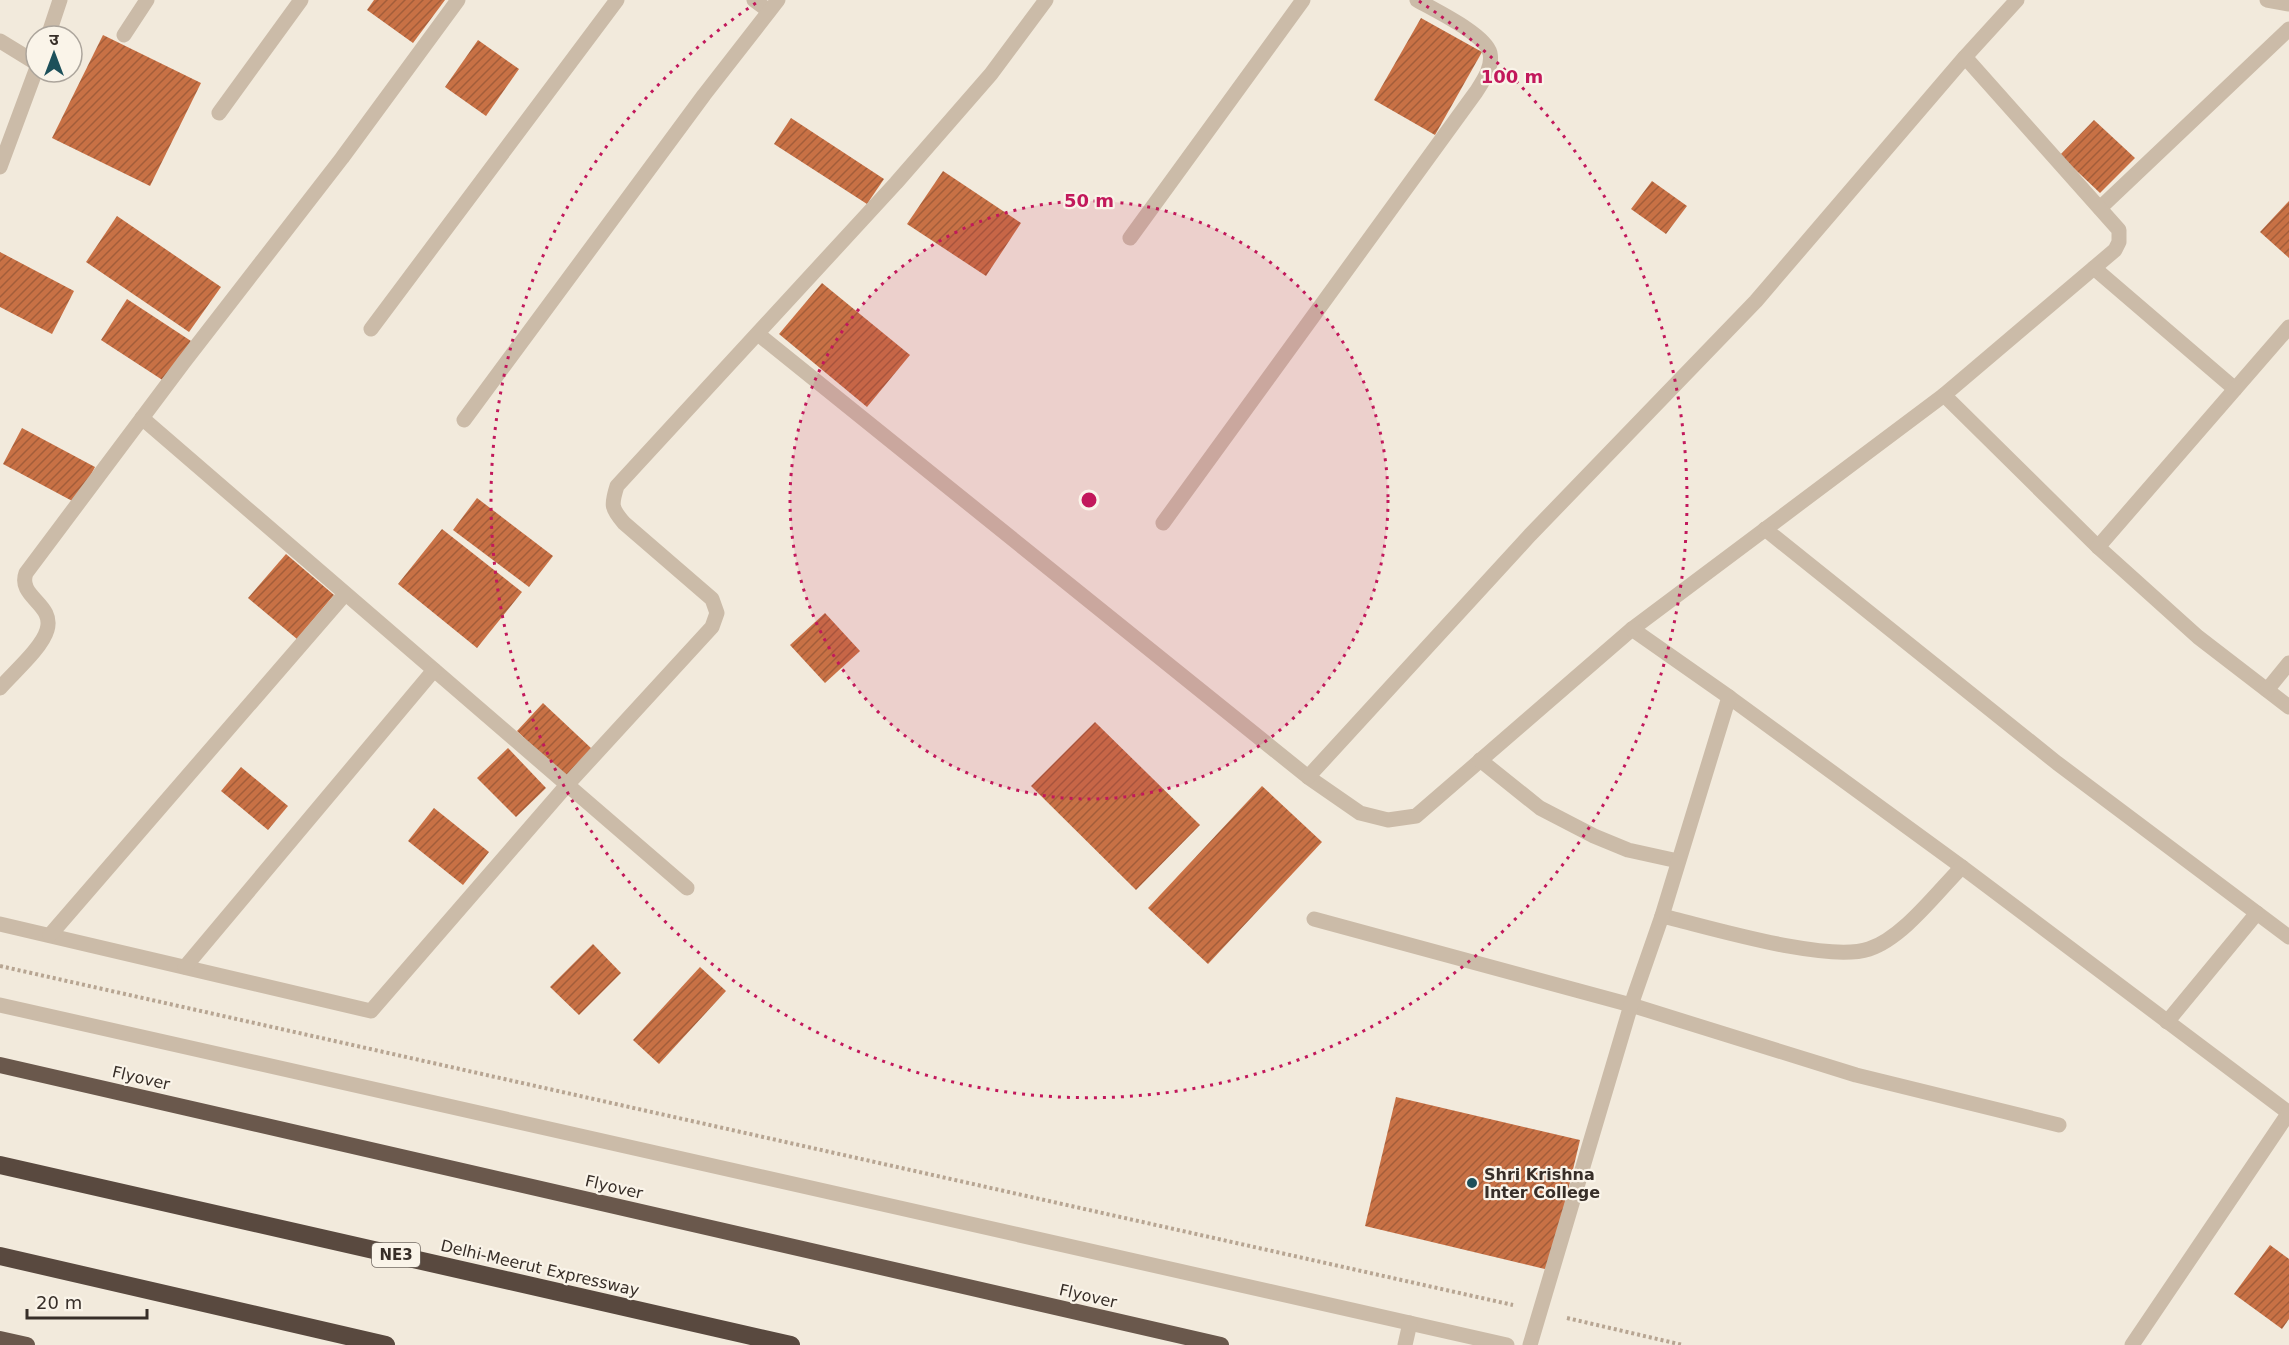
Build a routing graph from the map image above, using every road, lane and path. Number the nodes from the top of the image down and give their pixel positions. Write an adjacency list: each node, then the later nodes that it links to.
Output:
1 (60, 0): 14 (street)
2 (147, 0): 16 (street)
3 (301, 0): 21 (street)
4 (458, 0): 31 (street)
5 (617, 0): 27 (street)
6 (754, 0): 13 (street)
7 (1046, 0): 28 (street)
8 (1303, 0): 24 (street)
9 (1417, 0): 33 (street)
10 (2017, 0): 19 (street)
11 (2267, 0): 12 (street)
12 (2289, 4)
13 (773, 5): 32 (street)
14 (52, 24)
15 (2289, 29): 23 (street)
16 (124, 35)
17 (0, 40): 18 (street)
18 (24, 55)
19 (1965, 57): 23 (street); 45 (street)
20 (31, 84): 22 (street)
21 (219, 113)
22 (0, 168)
23 (2100, 208): 25 (street)
24 (1130, 238)
25 (2094, 268): 29 (street); 30 (street)
26 (2289, 327): 29 (street)
27 (371, 329)
28 (758, 334): 45 (street); 46 (street)
29 (2235, 389): 35 (street)
30 (1944, 395): 34 (street); 35 (street)
31 (142, 418): 36 (street); 40 (street)
32 (465, 420)
33 (1163, 523)
34 (1765, 529): 37 (street); 50 (street)
35 (2098, 547): 41 (street)
36 (345, 594): 39 (street); 54 (street)
37 (1632, 629): 42 (street); 44 (street)
38 (2289, 663): 41 (street)
39 (434, 670): 46 (street); 57 (street)
40 (0, 688)
41 (2267, 690): 43 (street)
42 (1729, 697): 47 (street); 48 (street)
43 (2289, 707)
44 (1480, 760): 45 (street); 47 (street)
45 (1308, 777)
46 (567, 785): 49 (street); 57 (street)
47 (1678, 861): 51 (street)
48 (1962, 867): 51 (street); 60 (street)
49 (687, 888)
50 (2257, 913): 55 (street); 60 (street)
51 (1662, 916): 59 (street)
52 (1314, 919): 59 (street)
53 (0, 924): 54 (street)
54 (50, 935): 57 (street)
55 (2289, 938)
56 (0, 966): 66 (path)
57 (185, 968)
58 (0, 1005): 67 (street)
59 (1630, 1005): 63 (street); 66 (street)
60 (2167, 1022): 62 (street)
61 (0, 1065): 72 (highway, Flyover)
62 (2289, 1114): 77 (street)
63 (2059, 1125)
64 (0, 1165): 71 (highway, Delhi-Meerut Expressway / NE3)
65 (0, 1256): 70 (highway)
66 (1540, 1311): 75 (street); 76 (path)
67 (1410, 1323): 73 (street); 74 (street)
68 (0, 1339): 69 (highway)
69 (27, 1345)
70 (386, 1345)
71 (791, 1345)
72 (1221, 1345)
73 (1405, 1345)
74 (1505, 1345)
75 (1530, 1345)
76 (1683, 1345)
77 (2132, 1345)

